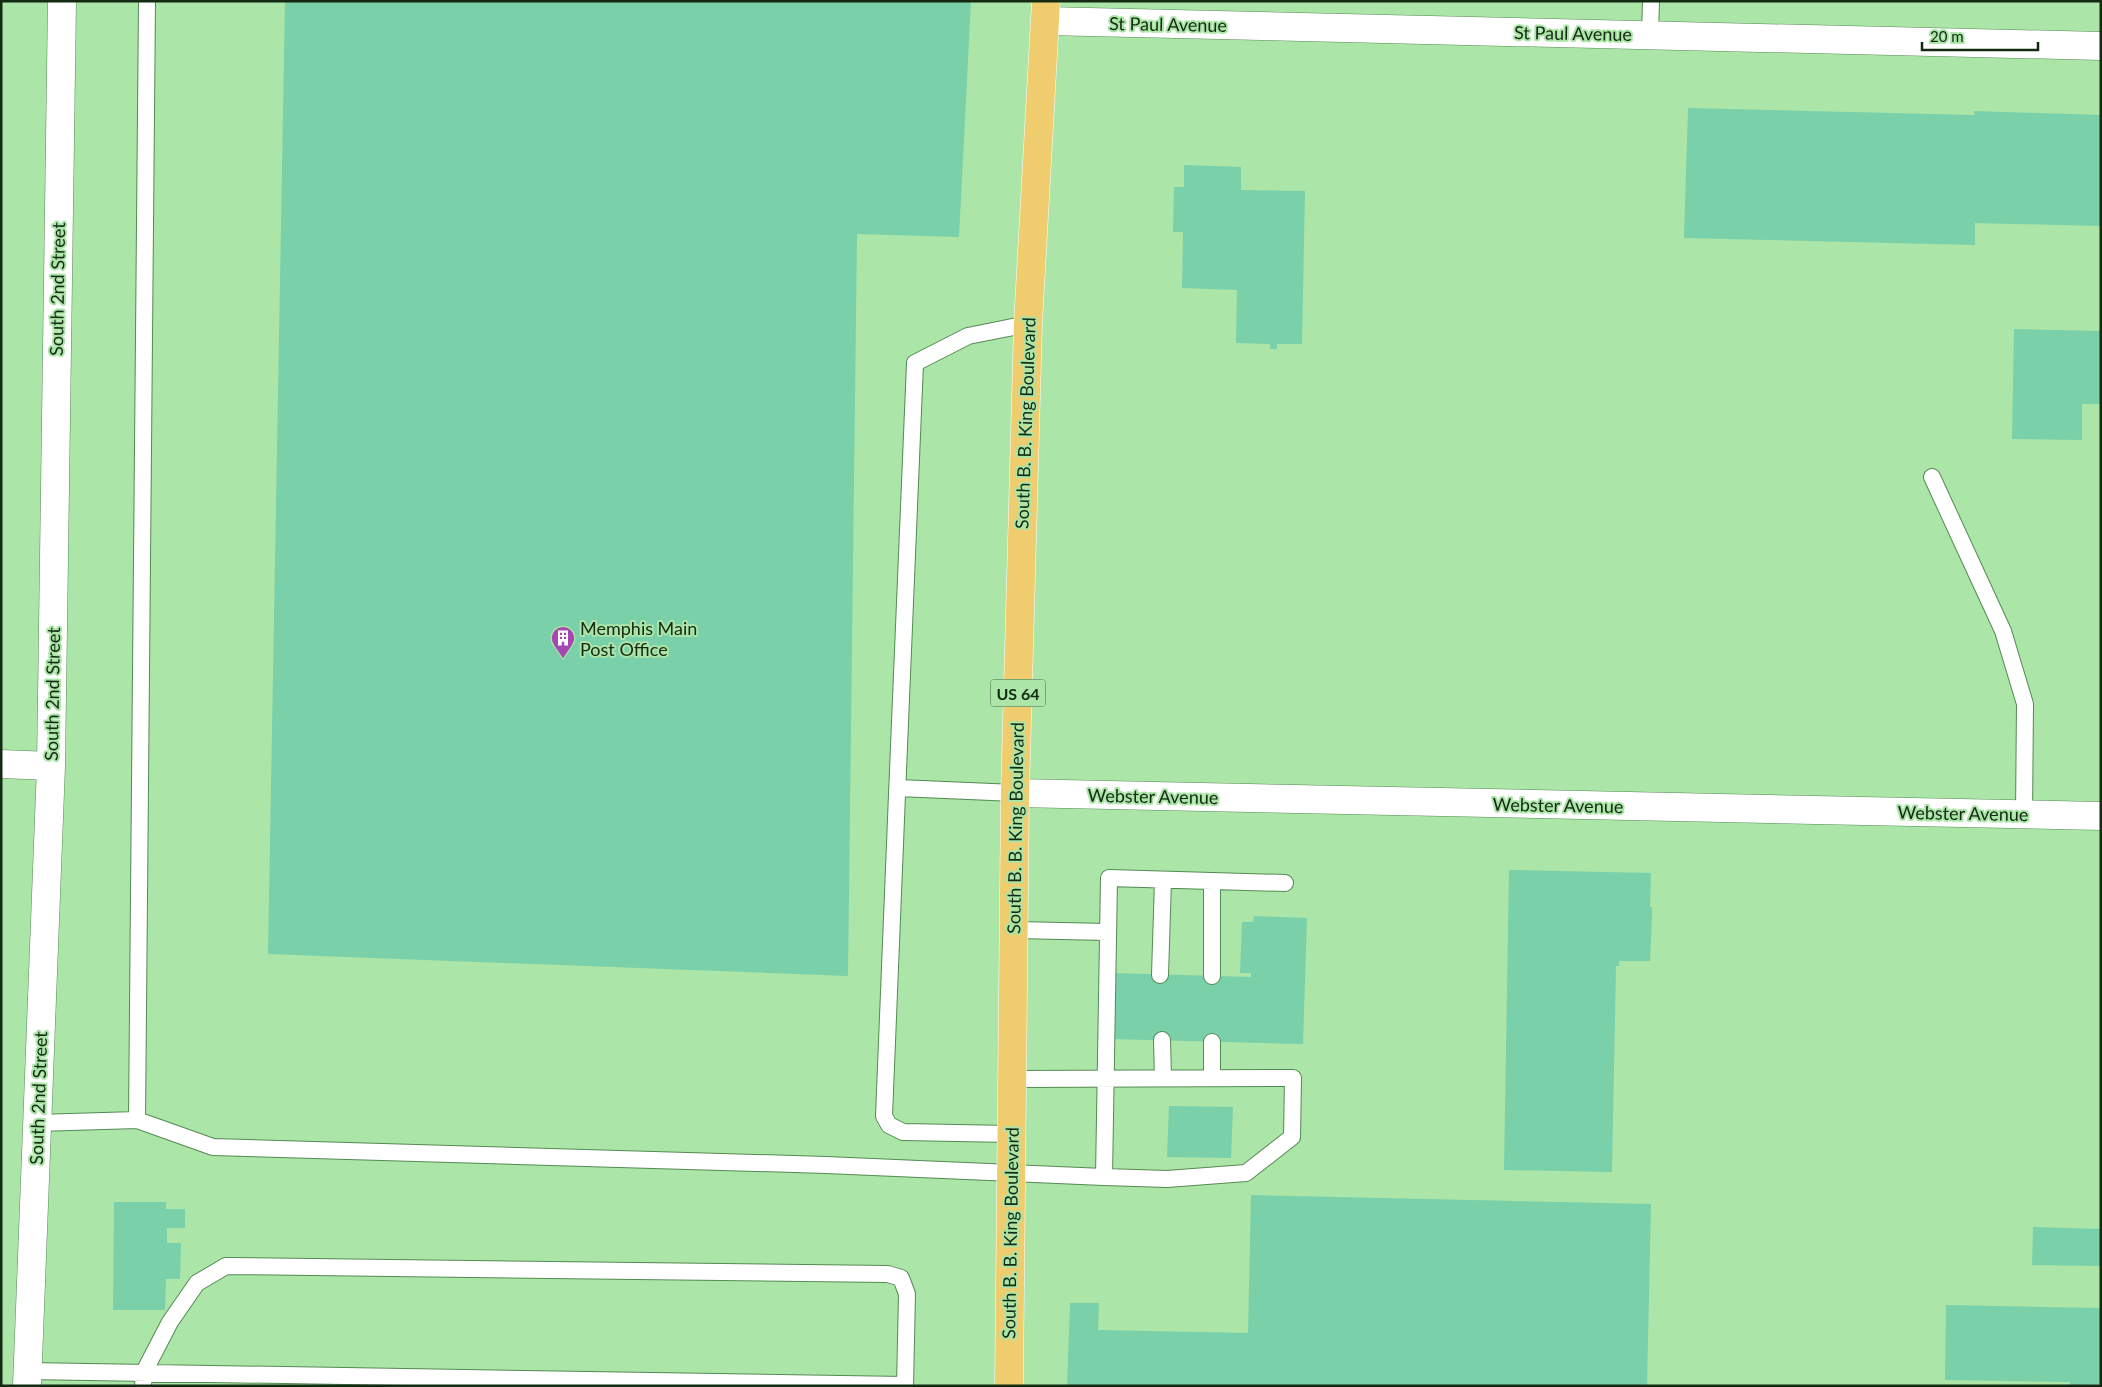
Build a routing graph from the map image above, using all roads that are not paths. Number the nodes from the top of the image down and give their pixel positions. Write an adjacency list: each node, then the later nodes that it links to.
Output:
1 (62, 1): 10 (street, South 2nd Street)
2 (147, 1): 28 (lane)
3 (1651, 1): 5 (lane)
4 (1046, 11): 5 (street, St Paul Avenue); 7 (main road, South B. B. King Boulevard / US 64)
5 (1650, 35): 6 (street, St Paul Avenue)
6 (2101, 46)
7 (1028, 324): 11 (lane); 12 (main road, South B. B. King Boulevard / US 64)
8 (1932, 477): 13 (lane)
9 (1, 764): 10 (street)
10 (51, 766): 29 (street, South 2nd Street)
11 (898, 788): 12 (lane); 30 (lane)
12 (1015, 793): 13 (street, Webster Avenue); 18 (main road, South B. B. King Boulevard / US 64)
13 (2024, 815): 14 (street, Webster Avenue)
14 (2101, 816)
15 (1163, 880): 16 (lane); 19 (lane); 20 (lane)
16 (1212, 881): 17 (lane); 21 (lane)
17 (1285, 883)
18 (1013, 930): 19 (lane); 27 (main road, South B. B. King Boulevard / US 64)
19 (1108, 932): 24 (lane)
20 (1160, 975)
21 (1212, 976)
22 (1162, 1040): 25 (lane)
23 (1212, 1042): 26 (lane)
24 (1105, 1078): 25 (lane); 27 (lane); 32 (lane)
25 (1163, 1078): 26 (lane)
26 (1212, 1078): 32 (lane)
27 (1012, 1079): 30 (main road, South B. B. King Boulevard / US 64)
28 (137, 1120): 29 (lane); 31 (lane)
29 (37, 1123): 33 (street, South 2nd Street)
30 (1011, 1134): 31 (main road, South B. B. King Boulevard / US 64)
31 (1011, 1172): 32 (lane); 36 (main road, South B. B. King Boulevard / US 64)
32 (1104, 1177)
33 (27, 1378): 34 (lane)
34 (143, 1379): 35 (lane); 35 (lane)
35 (905, 1385)
36 (1008, 1386)

